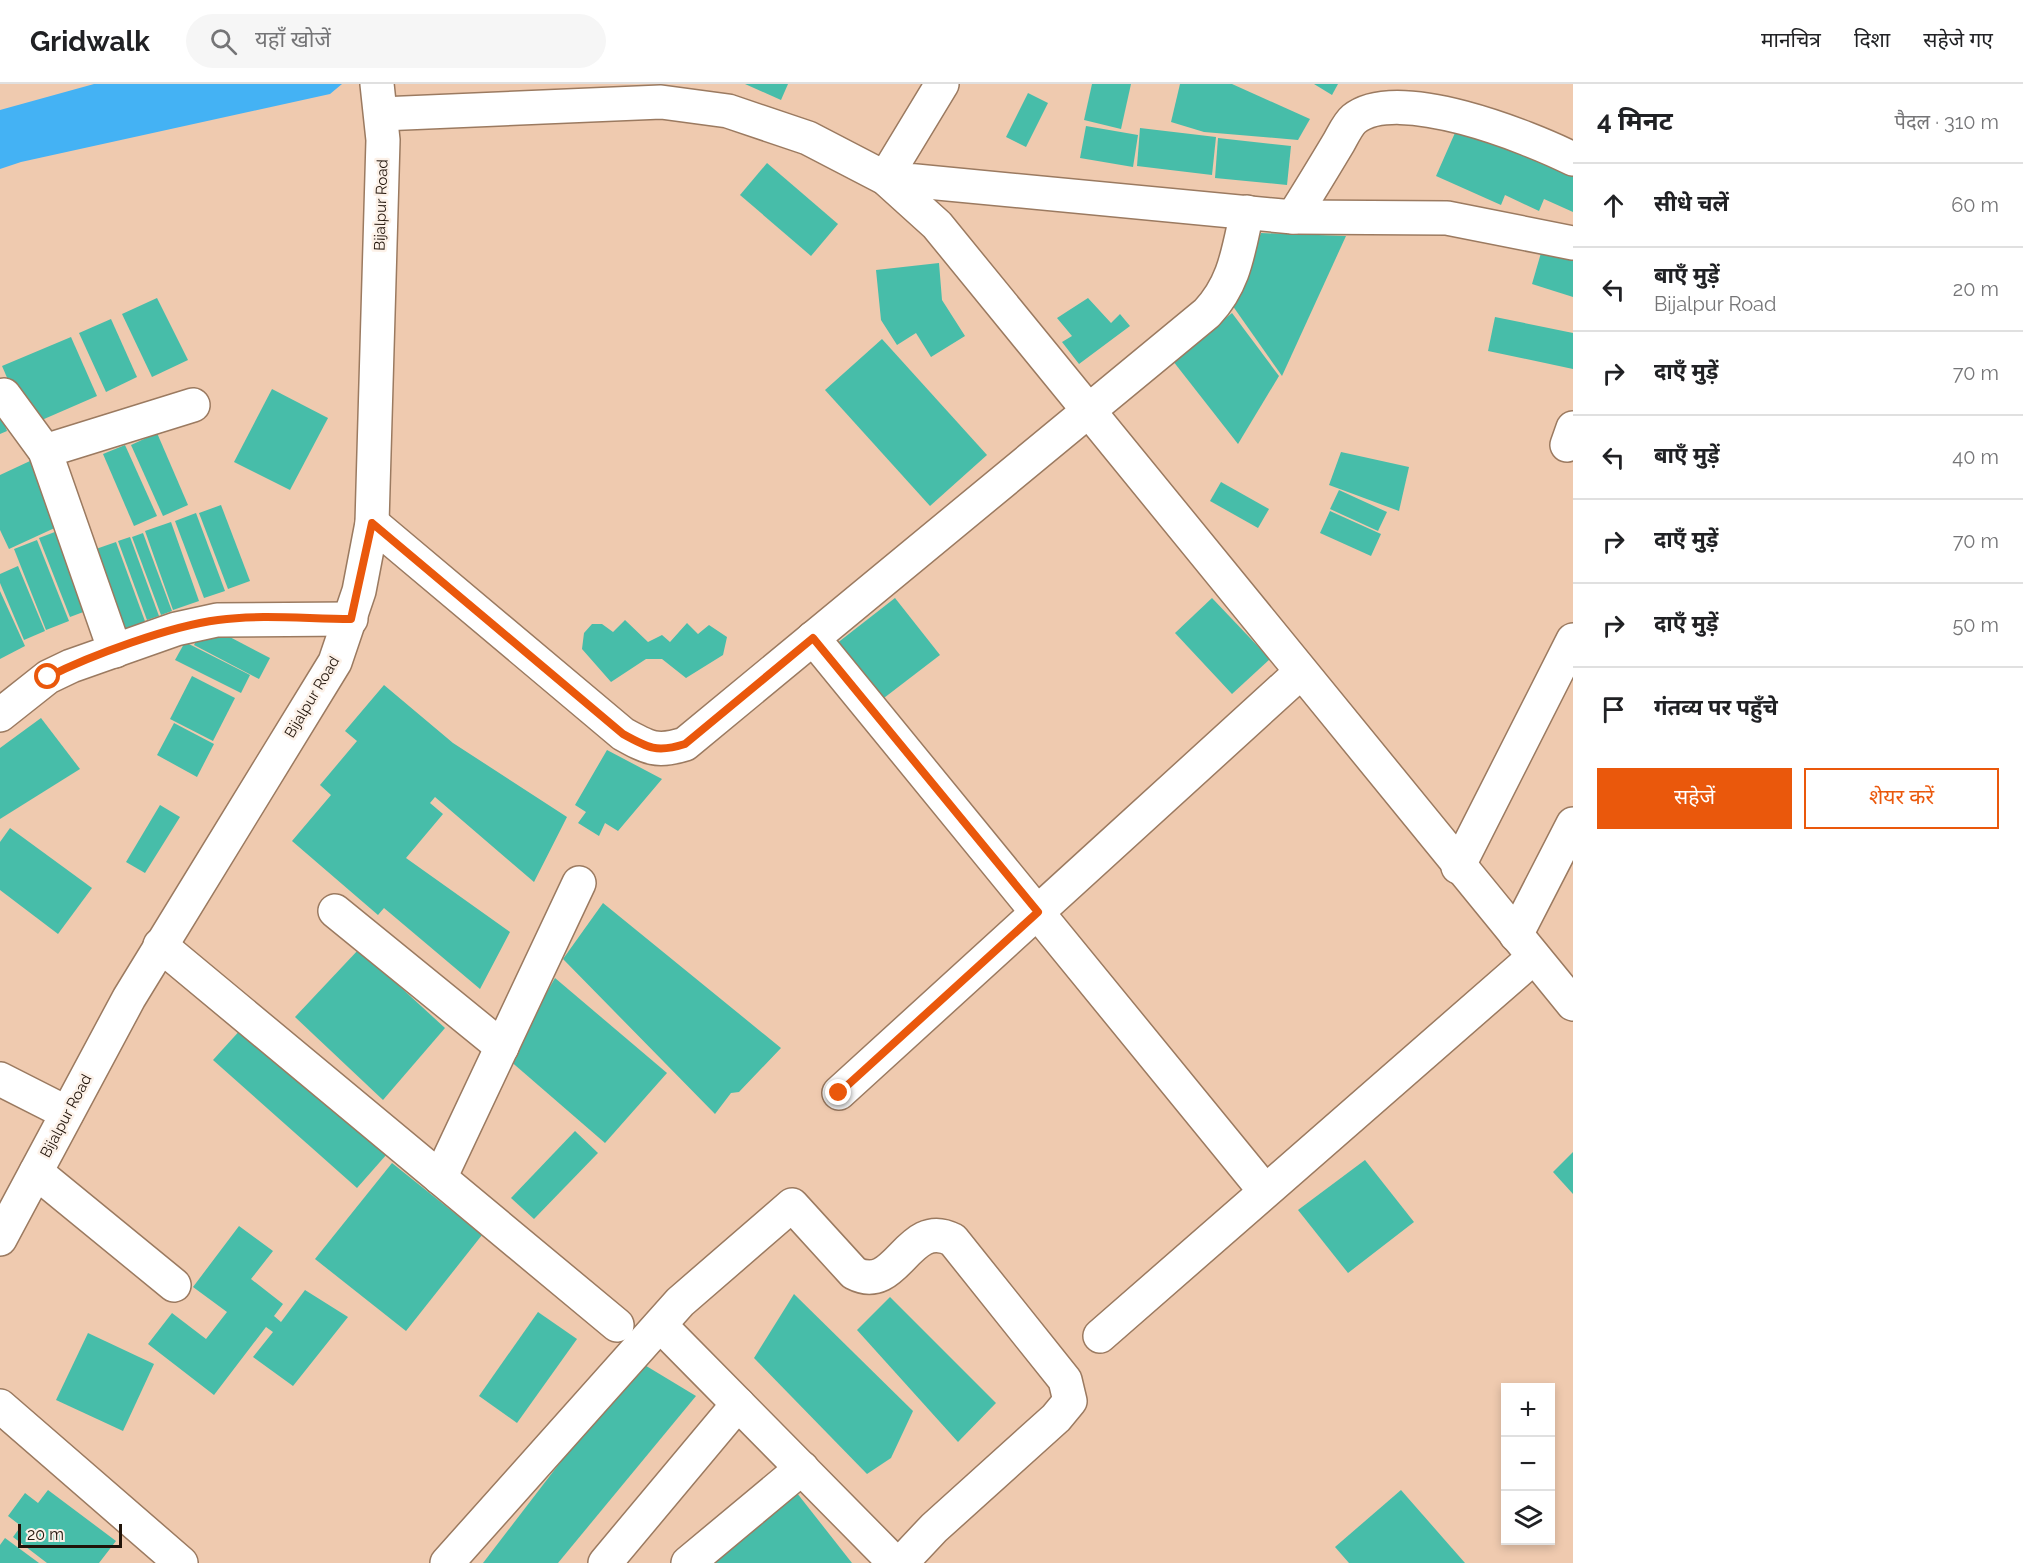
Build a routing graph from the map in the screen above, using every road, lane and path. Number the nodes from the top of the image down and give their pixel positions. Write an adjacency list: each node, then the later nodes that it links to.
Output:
1 (942, 84): 4 (street)
2 (379, 99): 4 (street); 12 (street, Bijalpur Road)
3 (1573, 159): 6 (street)
4 (885, 178): 5 (street); 10 (street)
5 (1247, 212): 6 (street); 10 (street)
6 (1293, 217): 7 (street)
7 (1573, 243)
8 (4, 395): 11 (street)
9 (193, 405): 11 (street)
10 (1088, 410): 14 (street); 17 (street)
11 (45, 451): 16 (street)
12 (372, 523): 13 (street, Bijalpur Road); 14 (street)
13 (351, 619): 16 (street); 24 (street, Bijalpur Road)
14 (813, 638): 23 (street)
15 (1573, 640): 20 (street)
16 (115, 651): 18 (street)
17 (1302, 672): 20 (street); 23 (street)
18 (0, 715)
19 (1573, 824): 25 (street)
20 (1458, 867): 25 (street)
21 (579, 883): 27 (street)
22 (334, 911): 27 (street)
23 (1038, 912): 29 (street); 33 (street)
24 (160, 945): 30 (street, Bijalpur Road); 32 (street)
25 (1525, 946): 26 (street); 33 (street)
26 (1573, 1004)
27 (502, 1047): 32 (street)
28 (0, 1078): 30 (street)
29 (839, 1093)
30 (67, 1113): 31 (street, Bijalpur Road)
31 (36, 1172): 34 (street, Bijalpur Road); 35 (street)
32 (440, 1178): 36 (street)
33 (1265, 1191): 38 (street)
34 (0, 1239)
35 (174, 1285)
36 (617, 1325)
37 (660, 1325): 39 (street); 43 (street); 47 (street)
38 (1100, 1336)
39 (738, 1404): 41 (street); 44 (street)
40 (0, 1406): 42 (street)
41 (802, 1468): 45 (street); 46 (street)
42 (181, 1563)
43 (447, 1563)
44 (605, 1563)
45 (688, 1563)
46 (895, 1563)
47 (901, 1563)

